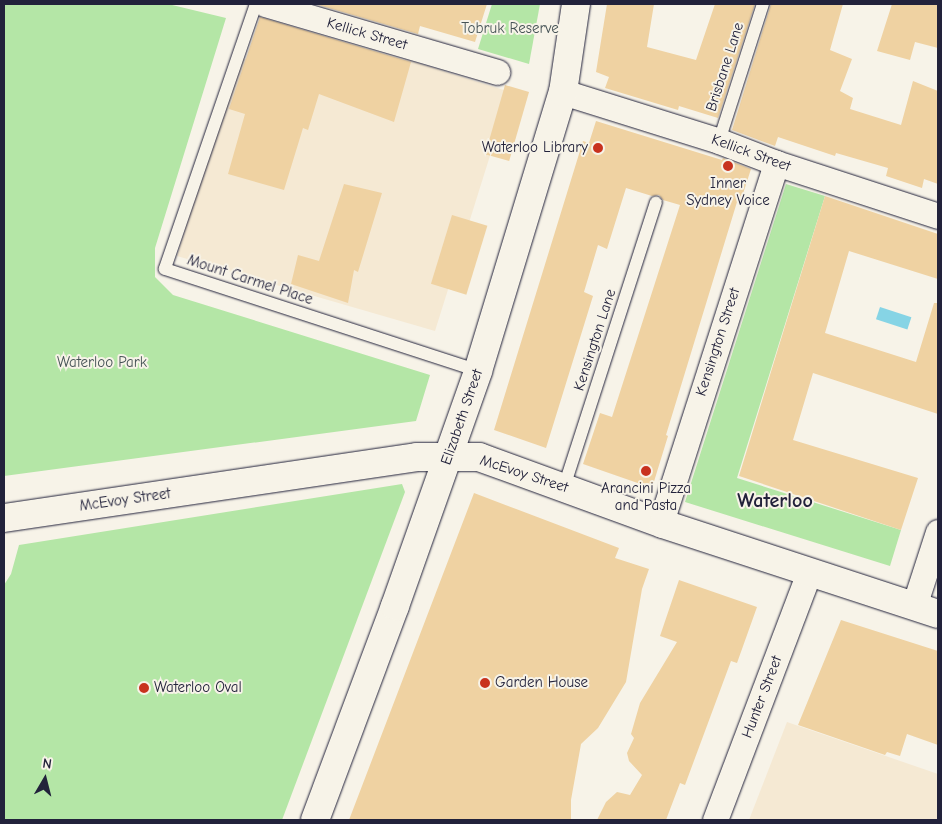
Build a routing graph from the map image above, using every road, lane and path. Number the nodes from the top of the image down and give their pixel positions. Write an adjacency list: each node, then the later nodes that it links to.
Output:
1 (256, 4): 11 (lane, Mount Carmel Place)
2 (265, 4): 5 (street, Kellick Street)
3 (576, 4): 6 (main road, Elizabeth Street)
4 (763, 4): 7 (lane, Brisbane Lane)
5 (497, 72)
6 (563, 92): 7 (street, Kellick Street); 11 (main road, Elizabeth Street)
7 (719, 141): 8 (street, Kellick Street)
8 (776, 163): 10 (street, Kellick Street); 15 (street, Kensington Street)
9 (656, 203): 13 (lane, Kensington Lane)
10 (938, 216)
11 (478, 371): 12 (main road, Elizabeth Street)
12 (448, 456): 13 (main road, McEvoy Street); 14 (main road, McEvoy Street); 19 (main road, Elizabeth Street)
13 (564, 487): 15 (main road, McEvoy Street)
14 (4, 518)
15 (661, 522): 17 (main road, McEvoy Street)
16 (938, 532): 18 (street)
17 (809, 573): 18 (main road, McEvoy Street); 20 (street, Hunter Street)
18 (926, 610)
19 (315, 820)
20 (715, 820)

